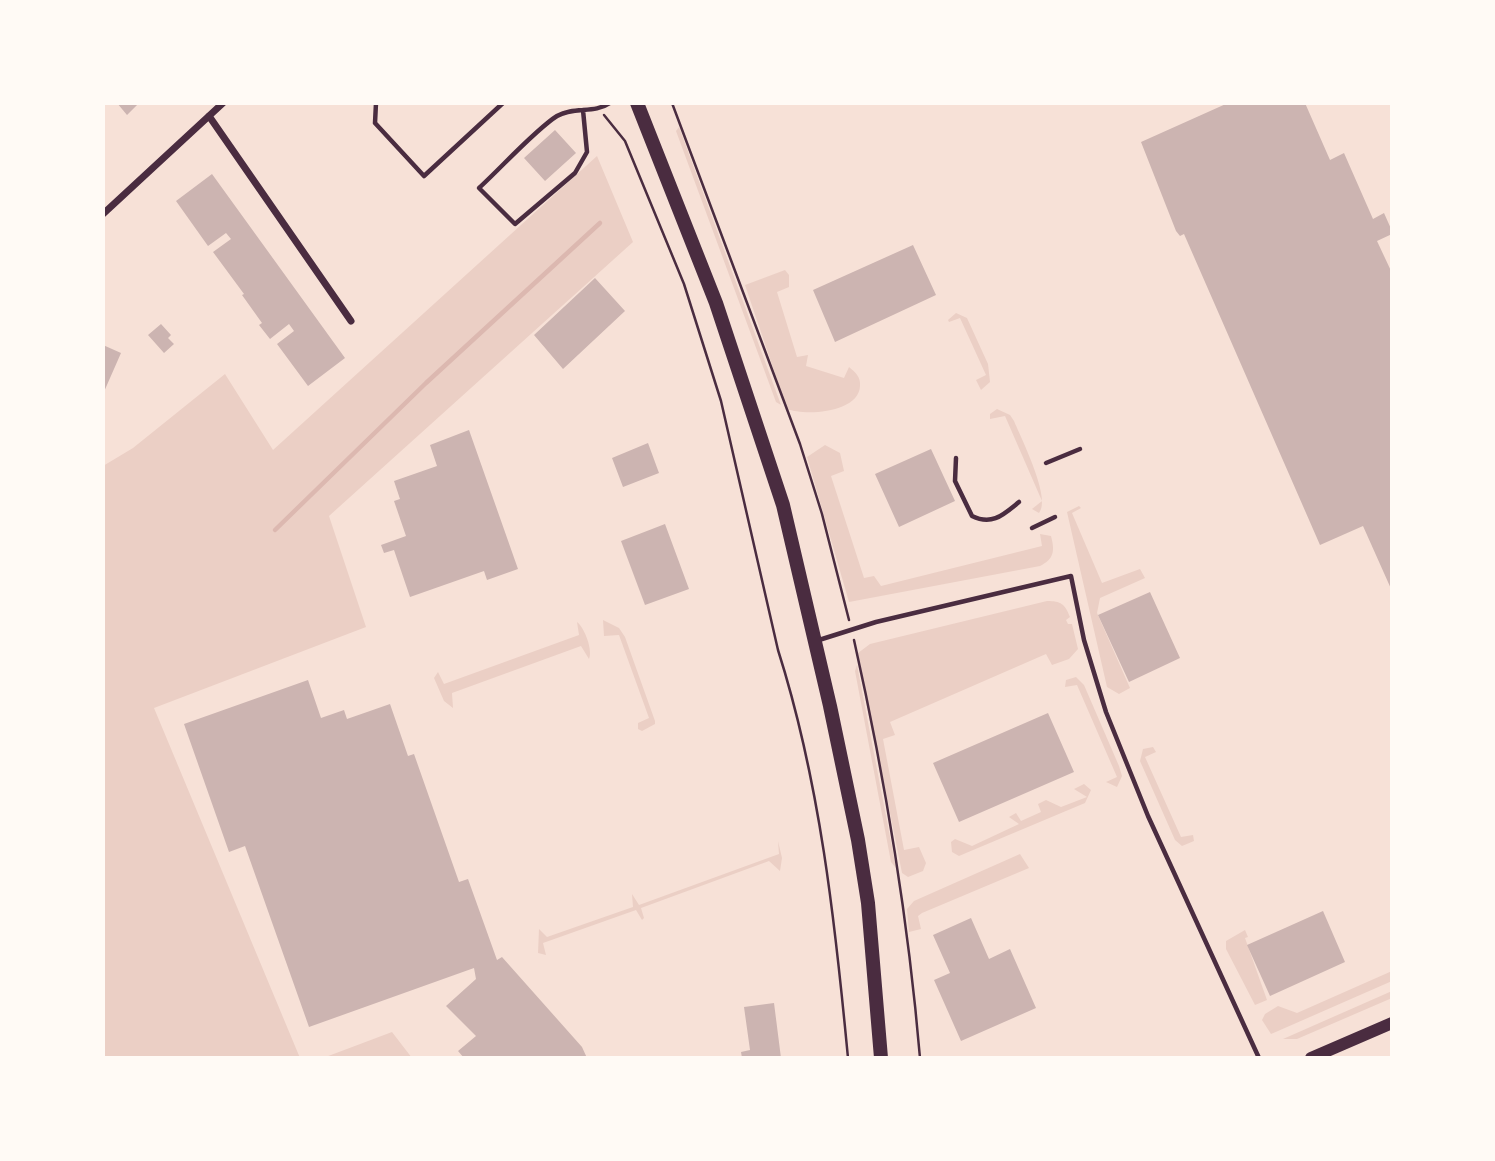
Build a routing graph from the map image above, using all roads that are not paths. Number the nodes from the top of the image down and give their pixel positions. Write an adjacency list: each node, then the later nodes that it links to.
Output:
1 (223, 103): 7 (street)
2 (376, 103): 3 (lane)
3 (503, 103)
4 (610, 103): 6 (lane)
5 (637, 103): 16 (main road)
6 (583, 110): 6 (lane)
7 (209, 116): 8 (street); 9 (street)
8 (103, 214)
9 (351, 321)
10 (1080, 449): 12 (lane)
11 (956, 457): 13 (lane)
12 (1046, 463)
13 (1019, 502)
14 (1055, 517): 15 (lane)
15 (1032, 528)
16 (815, 641): 18 (main road); 19 (lane)
17 (1392, 1023): 20 (main road)
18 (881, 1058)
19 (1259, 1058)
20 (1311, 1058)

